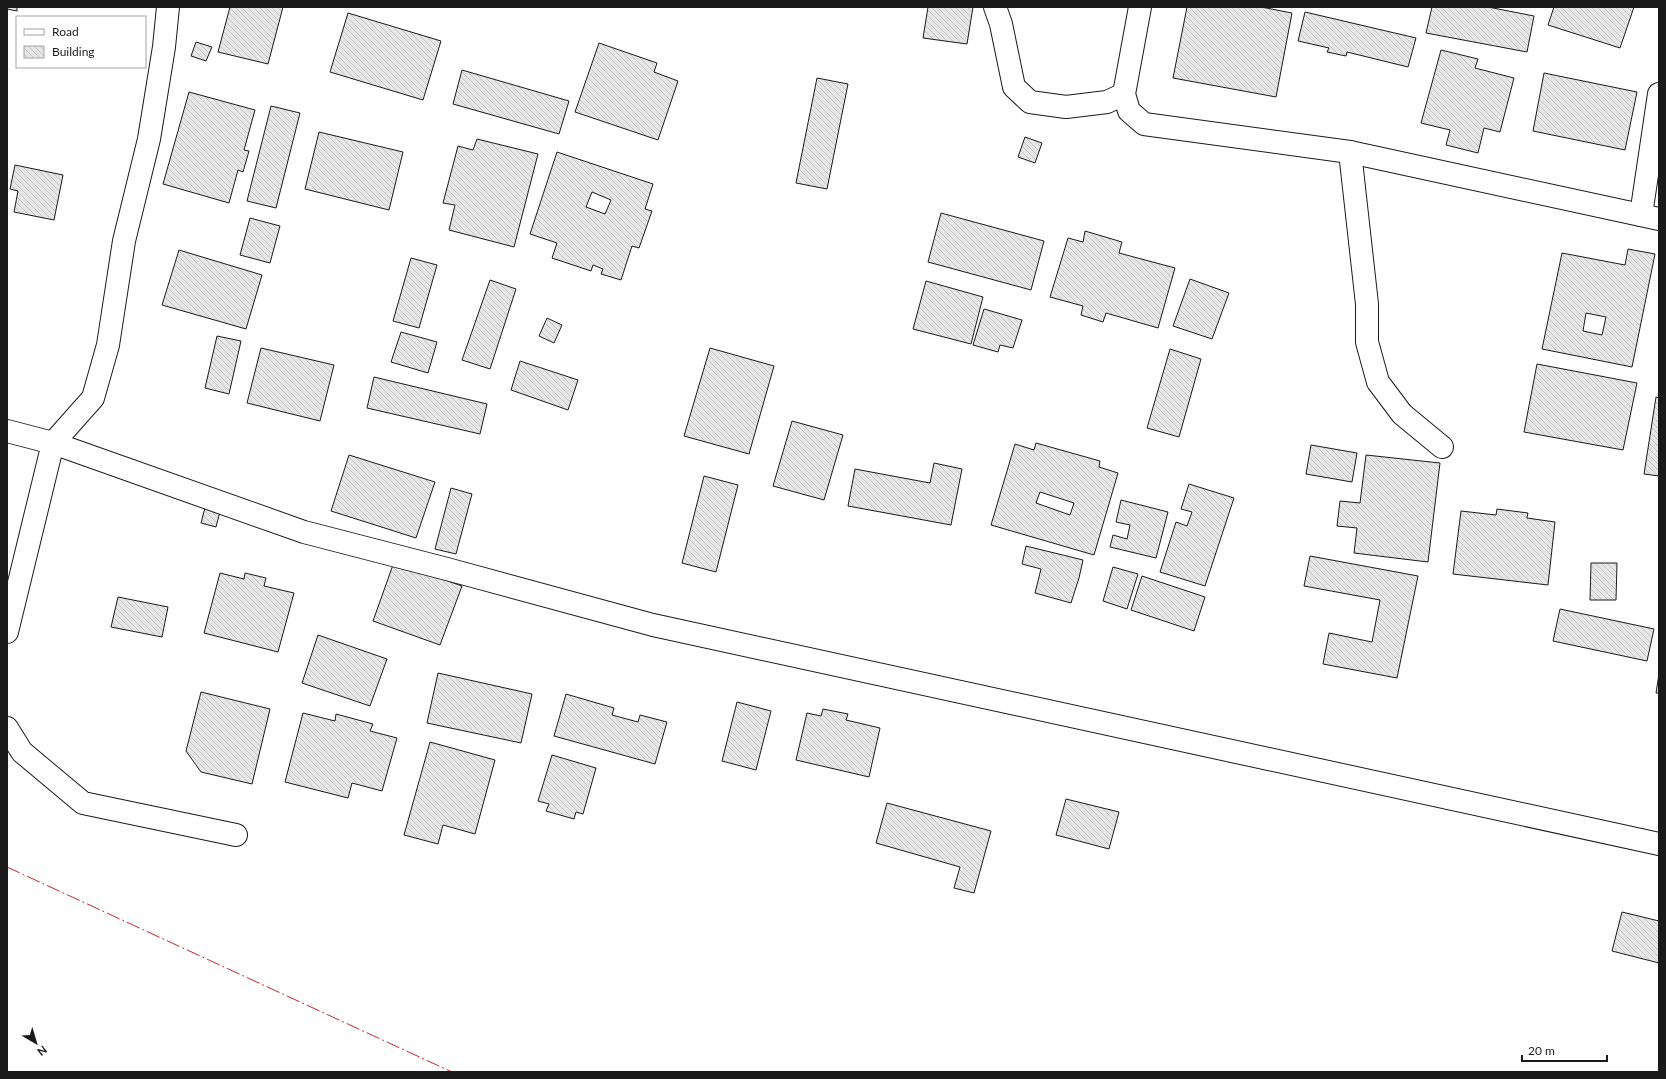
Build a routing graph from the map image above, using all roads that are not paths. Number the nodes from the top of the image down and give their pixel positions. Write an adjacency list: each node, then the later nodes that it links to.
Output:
1 (168, 7): 9 (street)
2 (996, 7): 4 (street)
3 (1140, 7): 4 (street)
4 (1124, 94): 6 (street)
5 (1659, 94): 7 (street)
6 (1350, 152): 7 (street); 10 (street)
7 (1650, 217)
8 (7, 431): 9 (street)
9 (53, 443): 11 (street); 14 (street)
10 (1442, 447)
11 (7, 632)
12 (7, 728): 13 (street)
13 (236, 835)
14 (1659, 844)

